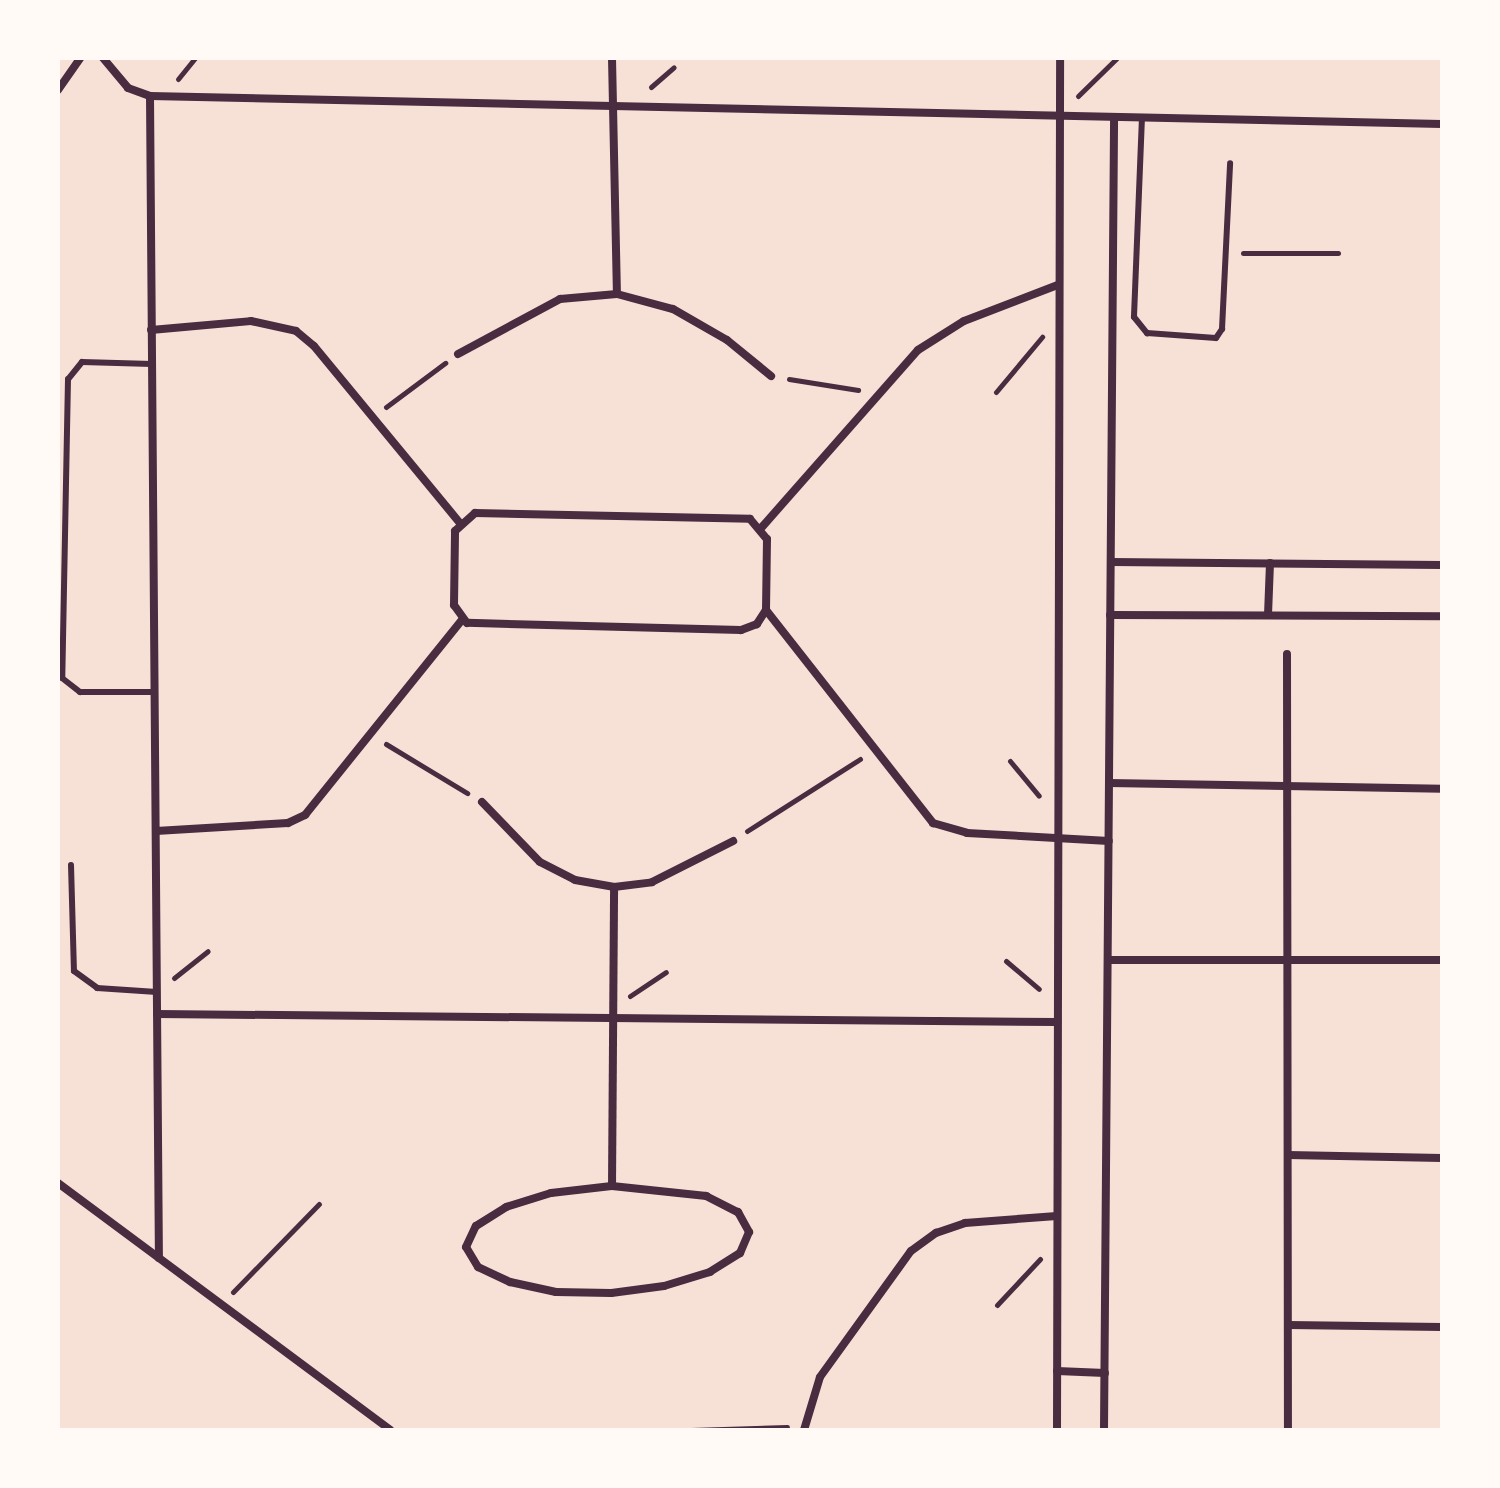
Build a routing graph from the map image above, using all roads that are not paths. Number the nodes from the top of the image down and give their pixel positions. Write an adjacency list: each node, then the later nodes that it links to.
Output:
1 (80, 58): 5 (street)
2 (103, 58): 6 (street)
3 (612, 58): 7 (street)
4 (1060, 58): 8 (street)
5 (58, 90)
6 (150, 96): 7 (street); 15 (street)
7 (613, 106): 8 (street); 14 (street)
8 (1058, 115): 9 (street); 13 (street)
9 (1114, 117): 10 (street); 21 (street)
10 (1142, 117): 11 (street); 12 (lane)
11 (1442, 124)
12 (1230, 163)
13 (1058, 285): 20 (street); 36 (street)
14 (617, 294): 16 (street); 18 (street)
15 (151, 330): 17 (street); 19 (street)
16 (458, 354)
17 (152, 364): 30 (street); 30 (lane)
18 (771, 376)
19 (459, 522): 20 (street); 28 (street)
20 (762, 527): 24 (street)
21 (1111, 562): 22 (street); 25 (street)
22 (1270, 563): 23 (street); 26 (street)
23 (1442, 565)
24 (766, 610): 28 (street); 36 (street)
25 (1110, 615): 26 (street); 31 (street)
26 (1268, 615): 27 (street)
27 (1442, 616)
28 (462, 620): 35 (street)
29 (1287, 654): 32 (street)
30 (154, 692): 35 (street)
31 (1109, 783): 32 (street); 38 (street)
32 (1287, 786): 33 (street); 42 (street)
33 (1442, 789)
34 (482, 802): 40 (street)
35 (156, 831): 44 (street)
36 (1058, 839): 38 (street); 47 (street)
37 (733, 841): 40 (street)
38 (1109, 841): 41 (street)
39 (71, 865): 44 (lane)
40 (614, 887): 46 (street)
41 (1108, 960): 42 (street); 57 (street)
42 (1288, 960): 43 (street); 48 (street)
43 (1442, 960)
44 (157, 992): 45 (street)
45 (157, 1014): 46 (street); 53 (street)
46 (613, 1018): 47 (street); 51 (street)
47 (1057, 1022): 52 (street)
48 (1288, 1155): 49 (street); 54 (street)
49 (1442, 1158)
50 (58, 1183): 53 (street)
51 (612, 1186): 51 (street)
52 (1057, 1216): 56 (street); 58 (street)
53 (159, 1258): 59 (street)
54 (1288, 1325): 55 (street); 62 (street)
55 (1442, 1327)
56 (1057, 1371): 57 (street); 60 (street)
57 (1105, 1373): 61 (street)
58 (804, 1428)
59 (390, 1430)
60 (1057, 1430)
61 (1104, 1430)
62 (1288, 1430)

